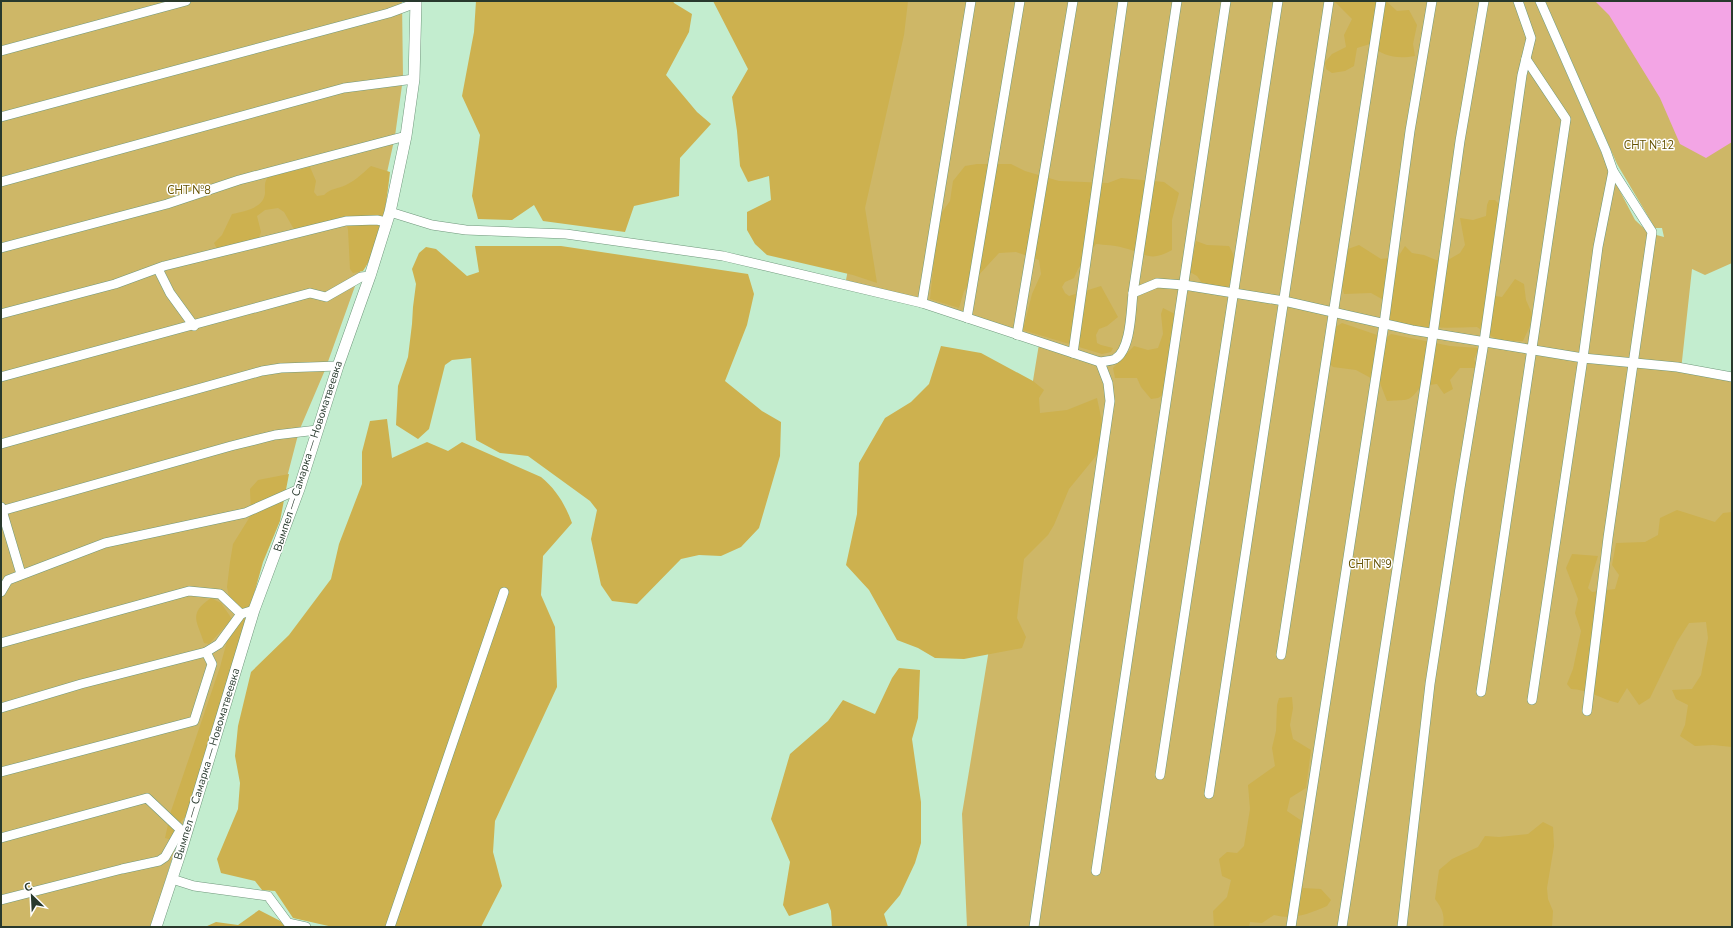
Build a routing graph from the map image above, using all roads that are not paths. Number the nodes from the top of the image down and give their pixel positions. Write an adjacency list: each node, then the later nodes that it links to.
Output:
1 (186, 1): 16 (street)
2 (971, 1): 31 (street)
3 (1020, 1): 34 (street)
4 (1073, 1): 38 (street)
5 (1123, 1): 41 (street)
6 (1177, 1): 29 (street)
7 (1226, 1): 27 (street)
8 (1278, 1): 28 (street)
9 (1329, 1): 30 (street)
10 (1381, 1): 32 (street)
11 (1432, 1): 35 (street)
12 (1484, 1): 37 (street)
13 (1518, 1): 17 (street)
14 (1540, 1): 21 (street)
15 (416, 2): 18 (main road, Вымпел — Самарка — Новоматвеевка); 19 (street)
16 (1, 51)
17 (1526, 59): 39 (street); 40 (street)
18 (414, 79): 20 (main road, Вымпел — Самарка — Новоматвеевка); 22 (street)
19 (1, 117)
20 (406, 136): 23 (main road, Вымпел — Самарка — Новоматвеевка); 24 (street)
21 (1612, 171): 42 (street); 44 (street)
22 (1, 182)
23 (388, 217): 25 (street); 26 (main road, Вымпел — Самарка — Новоматвеевка); 31 (street)
24 (1, 248)
25 (158, 268): 33 (street); 36 (street)
26 (370, 276): 36 (street); 45 (main road, Вымпел — Самарка — Новоматвеевка)
27 (1184, 285): 28 (street); 29 (street); 70 (street)
28 (1234, 292): 30 (street); 66 (street)
29 (1133, 293): 43 (street)
30 (1284, 301): 32 (street); 67 (street)
31 (922, 303): 34 (street)
32 (1333, 313): 35 (street); 60 (street)
33 (1, 314)
34 (967, 318): 38 (street)
35 (1384, 324): 37 (street); 77 (street)
36 (194, 326): 46 (street)
37 (1433, 334): 39 (street); 78 (street)
38 (1017, 335): 41 (street)
39 (1484, 342): 40 (street); 79 (street)
40 (1532, 350): 42 (street); 61 (street)
41 (1073, 353): 43 (street)
42 (1584, 358): 44 (street); 62 (street)
43 (1100, 362): 76 (street)
44 (1634, 362): 47 (street); 64 (street)
45 (338, 366): 48 (main road, Вымпел — Самарка — Новоматвеевка); 49 (street)
46 (1, 377)
47 (1732, 377)
48 (317, 430): 50 (main road, Вымпел — Самарка — Новоматвеевка); 51 (street)
49 (1, 444)
50 (299, 490): 52 (street); 56 (main road, Вымпел — Самарка — Новоматвеевка)
51 (1, 510): 52 (street)
52 (21, 574): 53 (street)
53 (5, 580): 54 (street)
54 (1, 592)
55 (504, 592): 75 (street)
56 (254, 610): 57 (street); 68 (main road, Вымпел — Самарка — Новоматвеевка)
57 (241, 614): 58 (street); 59 (street)
58 (1, 643)
59 (206, 652): 63 (street); 65 (street)
60 (1281, 654)
61 (1481, 692)
62 (1532, 700)
63 (1, 708)
64 (1587, 711)
65 (1, 772)
66 (1160, 775)
67 (1209, 794)
68 (185, 832): 69 (street); 71 (main road, Вымпел — Самарка — Новоматвеевка); 72 (street)
69 (1, 838)
70 (1096, 871)
71 (172, 879): 73 (main road, Вымпел — Самарка — Новоматвеевка); 74 (street)
72 (1, 900)
73 (156, 927)
74 (306, 927)
75 (390, 927)
76 (1034, 927)
77 (1291, 927)
78 (1342, 927)
79 (1402, 927)

